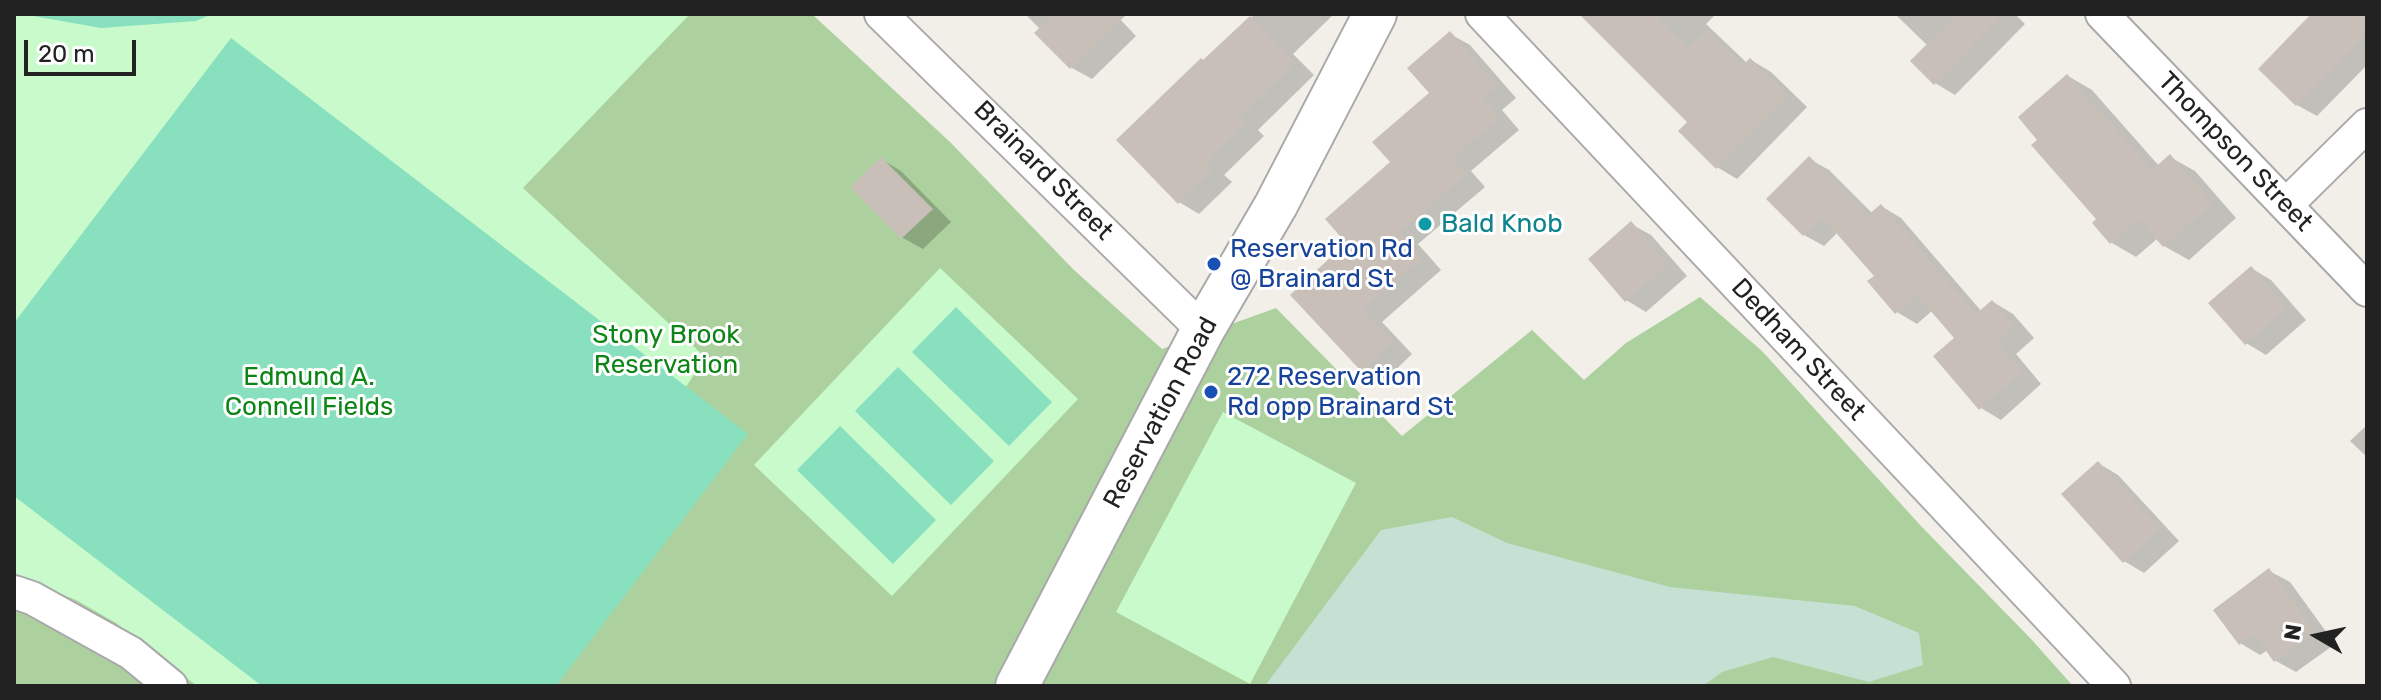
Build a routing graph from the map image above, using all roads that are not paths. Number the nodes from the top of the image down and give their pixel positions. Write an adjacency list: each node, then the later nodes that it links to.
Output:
1 (881, 14): 8 (street, Brainard Street)
2 (1375, 14): 8 (street, Reservation Road)
3 (1482, 14): 12 (street, Dedham Street)
4 (2102, 14): 6 (street, Thompson Street)
5 (2367, 125): 6 (street)
6 (2287, 204): 7 (street, Thompson Street)
7 (2367, 290)
8 (1203, 330): 11 (street, Reservation Road)
9 (14, 592): 10 (street)
10 (171, 686)
11 (1017, 686)
12 (2114, 686)

